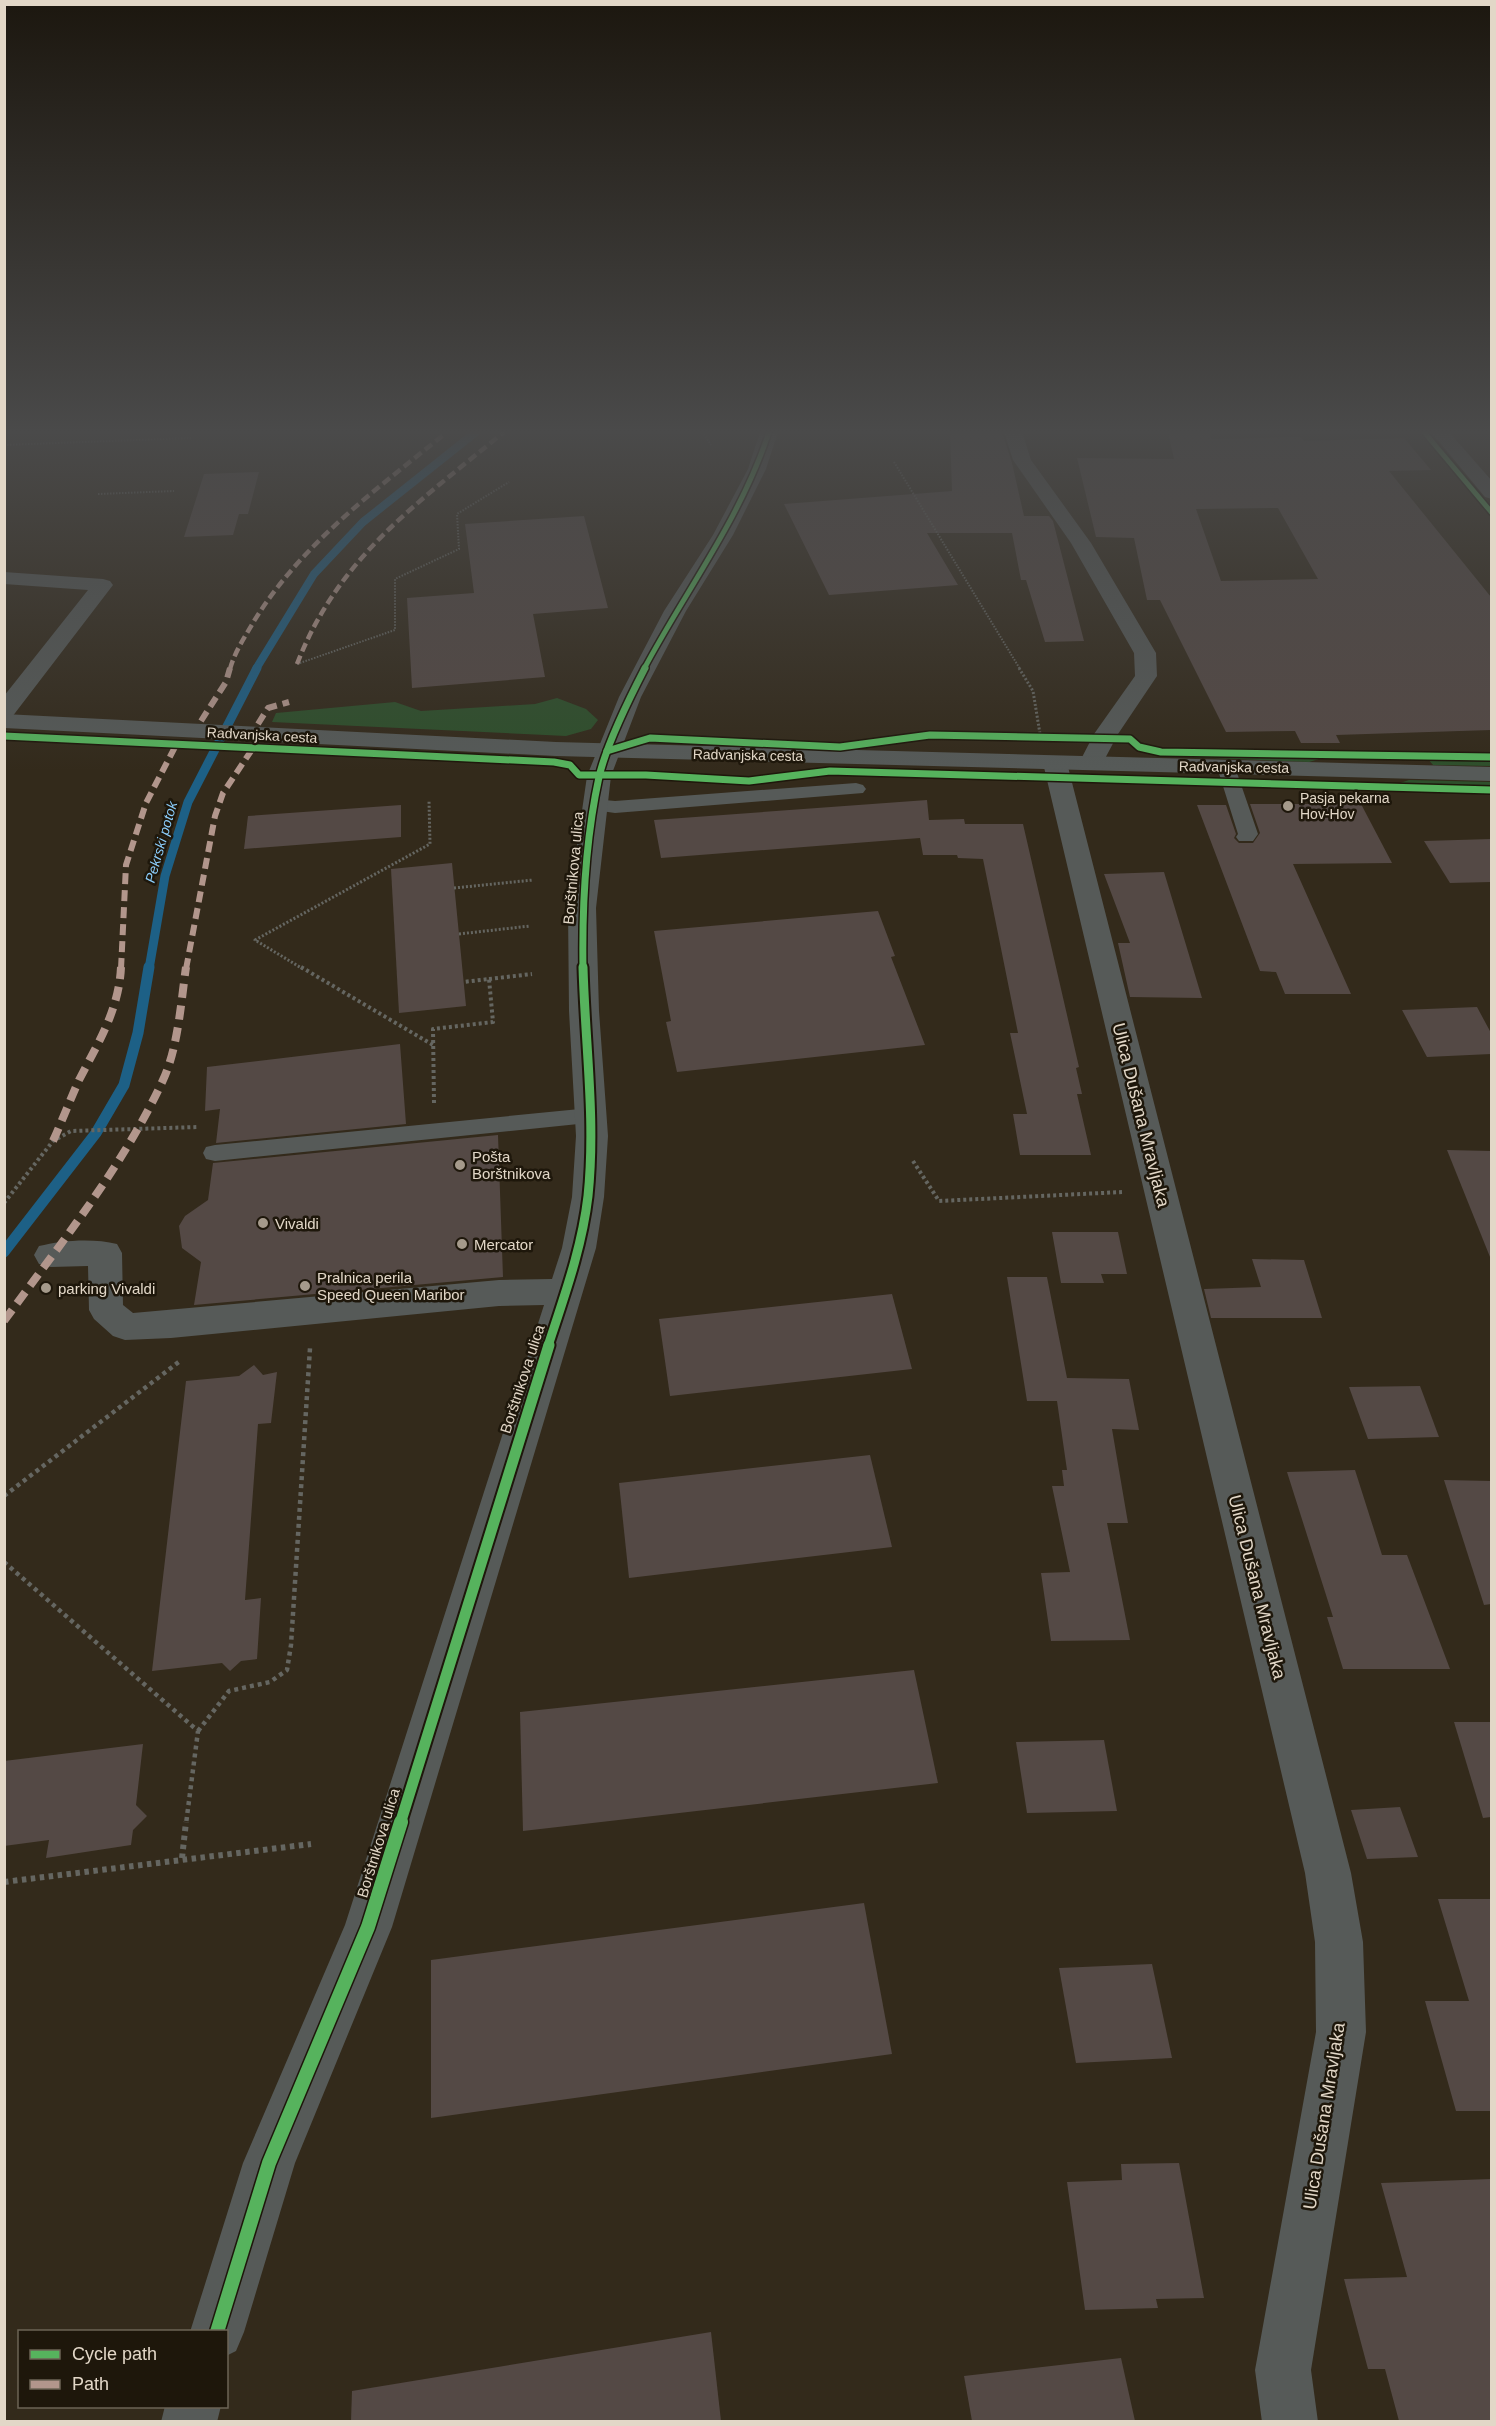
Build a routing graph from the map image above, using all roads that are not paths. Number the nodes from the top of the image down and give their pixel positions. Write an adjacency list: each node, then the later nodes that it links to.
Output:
1 (717, 545): 7 (street, Borštnikova ulica)
2 (1082, 545): 6 (street)
3 (4, 578): 4 (street)
4 (4, 712)
5 (4, 721): 7 (street, Radvanjska cesta)
6 (1054, 750): 7 (street, Radvanjska cesta); 8 (street, Radvanjska cesta); 18 (street, Ulica Dušana Mravljaka)
7 (607, 751): 11 (street, Borštnikova ulica)
8 (1226, 766): 9 (street, Radvanjska cesta); 12 (lane)
9 (1491, 774)
10 (856, 789): 11 (lane)
11 (594, 805): 13 (street, Borštnikova ulica)
12 (1246, 837)
13 (591, 1116): 14 (lane); 16 (street, Borštnikova ulica)
14 (215, 1153)
15 (51, 1255): 16 (street)
16 (565, 1292): 17 (street, Borštnikova ulica)
17 (217, 2330)
18 (1290, 2421)

